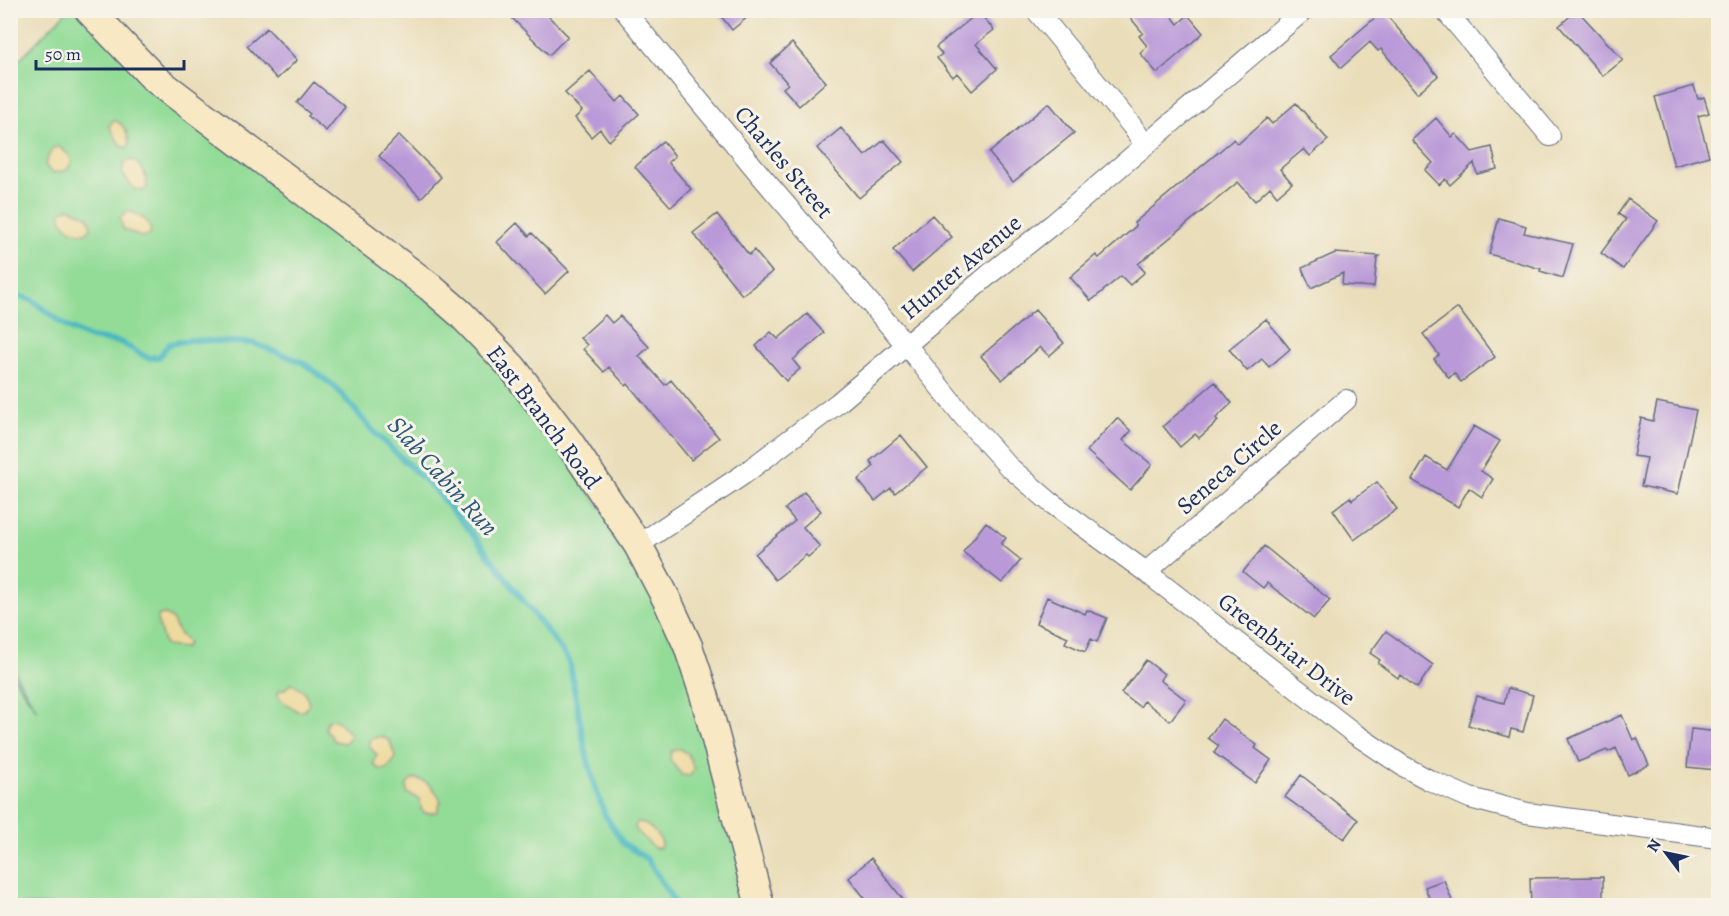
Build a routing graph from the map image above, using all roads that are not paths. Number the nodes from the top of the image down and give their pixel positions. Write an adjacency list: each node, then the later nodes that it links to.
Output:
1 (89, 10): 10 (main road, East Branch Road)
2 (624, 10): 8 (street, Charles Street)
3 (1036, 10): 7 (street)
4 (1304, 10): 7 (street, Hunter Avenue)
5 (1445, 10): 6 (street)
6 (1550, 136)
7 (1145, 145): 8 (street, Hunter Avenue)
8 (907, 346): 10 (street, Hunter Avenue); 11 (street, Greenbriar Drive)
9 (1346, 400): 11 (street, Seneca Circle)
10 (638, 545): 13 (main road, East Branch Road)
11 (1146, 572): 12 (street, Greenbriar Drive)
12 (1719, 838)
13 (760, 906)

